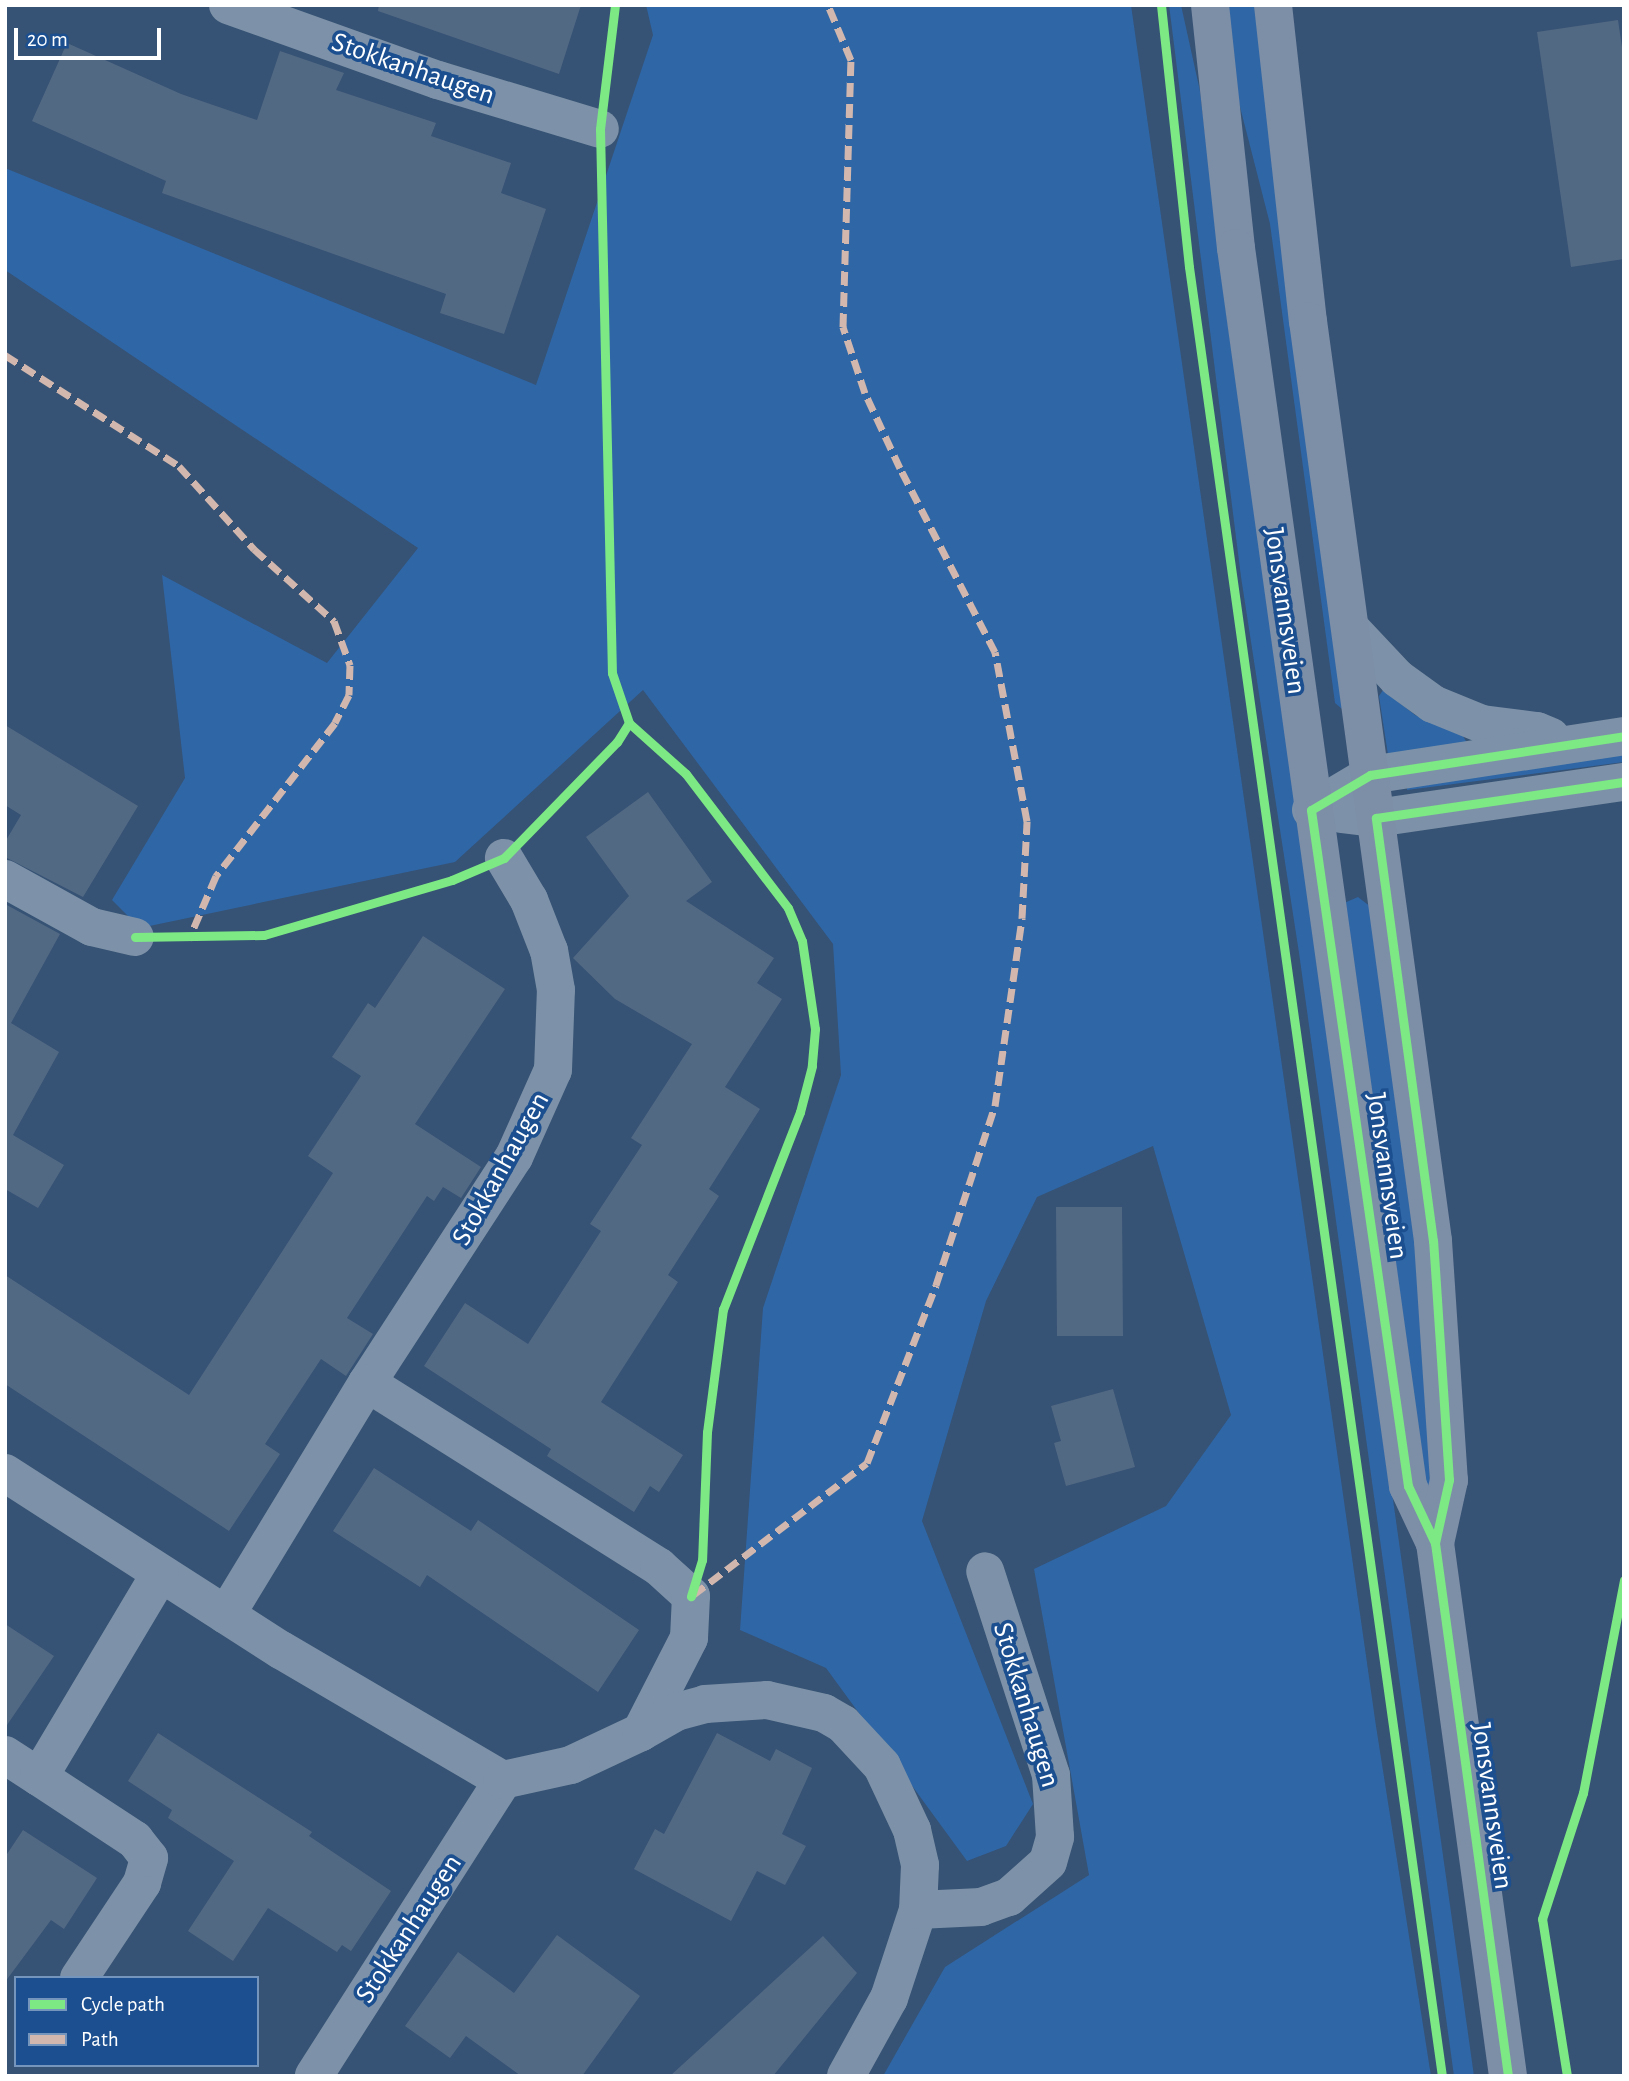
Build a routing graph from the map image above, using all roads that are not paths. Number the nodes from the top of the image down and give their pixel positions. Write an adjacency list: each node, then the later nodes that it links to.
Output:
1 (228, 5): 4 (street, Stokkanhaugen)
2 (1210, 5): 10 (main road, Jonsvannsveien)
3 (1273, 5): 5 (main road, Jonsvannsveien)
4 (600, 129)
5 (1352, 630): 7 (street); 8 (main road, Jonsvannsveien)
6 (1624, 736): 7 (street)
7 (1568, 745): 8 (street)
8 (1370, 775): 10 (street); 11 (main road, Jonsvannsveien)
9 (1624, 782): 11 (street)
10 (1311, 810): 11 (street); 17 (main road, Jonsvannsveien)
11 (1376, 818): 17 (main road, Jonsvannsveien)
12 (504, 858): 15 (street, Stokkanhaugen)
13 (5, 879): 14 (street)
14 (135, 937)
15 (367, 1383): 20 (street, Stokkanhaugen); 21 (street)
16 (5, 1473): 19 (street)
17 (1435, 1543): 29 (main road, Jonsvannsveien)
18 (985, 1571): 25 (street, Stokkanhaugen)
19 (160, 1574): 20 (street); 23 (street)
20 (226, 1615): 24 (street)
21 (640, 1732): 24 (street); 25 (street)
22 (5, 1755): 23 (street)
23 (38, 1777): 26 (street)
24 (503, 1780): 27 (street, Stokkanhaugen)
25 (918, 1910): 28 (street)
26 (80, 1976)
27 (314, 2076)
28 (846, 2076)
29 (1507, 2076)

